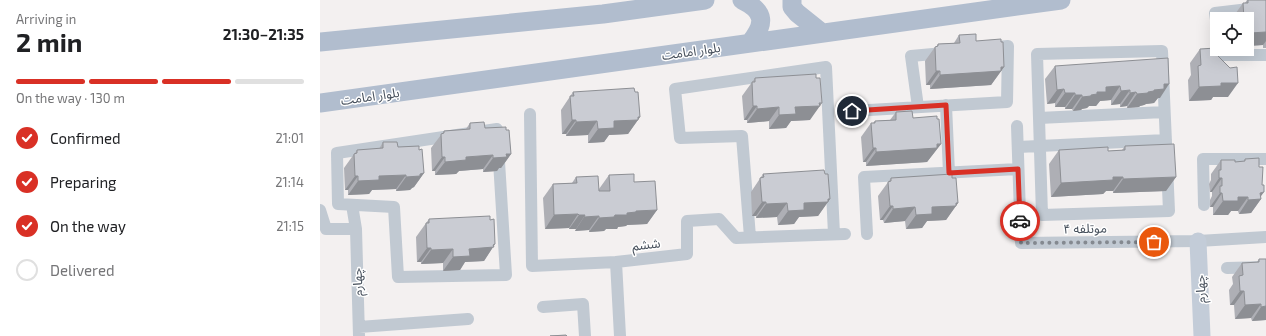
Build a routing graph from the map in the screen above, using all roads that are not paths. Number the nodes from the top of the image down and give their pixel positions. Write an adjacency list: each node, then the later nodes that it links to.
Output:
1 (705, 0): 8 (main road)
2 (742, 0): 9 (main road)
3 (792, 0): 7 (main road)
4 (1061, 0): 7 (main road, بلوار امامت)
5 (1266, 7): 6 (street)
6 (1224, 12)
7 (822, 33): 9 (main road, بلوار امامت)
8 (320, 42)
9 (750, 43): 14 (main road, بلوار امامت)
10 (978, 49): 15 (street)
11 (956, 51): 16 (street)
12 (1254, 55): 13 (street)
13 (1266, 55)
14 (320, 103)
15 (946, 105): 16 (street); 27 (street)
16 (918, 107): 17 (street)
17 (852, 111)
18 (1164, 112): 20 (street); 20 (street); 22 (street)
19 (530, 114): 36 (street)
20 (1039, 118): 23 (street)
21 (1017, 126): 24 (street, موتلفه ۴)
22 (1166, 140): 23 (street); 23 (street)
23 (1040, 146): 24 (street)
24 (1018, 147): 26 (street, موتلفه ۴)
25 (1266, 159): 29 (street)
26 (1018, 169): 27 (street); 35 (street, موتلفه ۴)
27 (949, 173): 32 (street)
28 (352, 205): 28 (street); 31 (street, چهارم)
29 (1204, 205)
30 (320, 210): 31 (street)
31 (356, 229): 42 (street, چهارم)
32 (867, 234)
33 (750, 237): 33 (street); 36 (street, ششم)
34 (1266, 237): 35 (street, موتلفه ۴)
35 (1198, 241): 45 (street, چهارم)
36 (616, 262): 44 (street, ششم)
37 (1266, 267): 38 (street)
38 (1228, 268)
39 (543, 307): 43 (street)
40 (468, 319): 41 (street)
41 (387, 330): 42 (street)
42 (359, 332)
43 (585, 336)
44 (620, 336)
45 (1202, 336)

